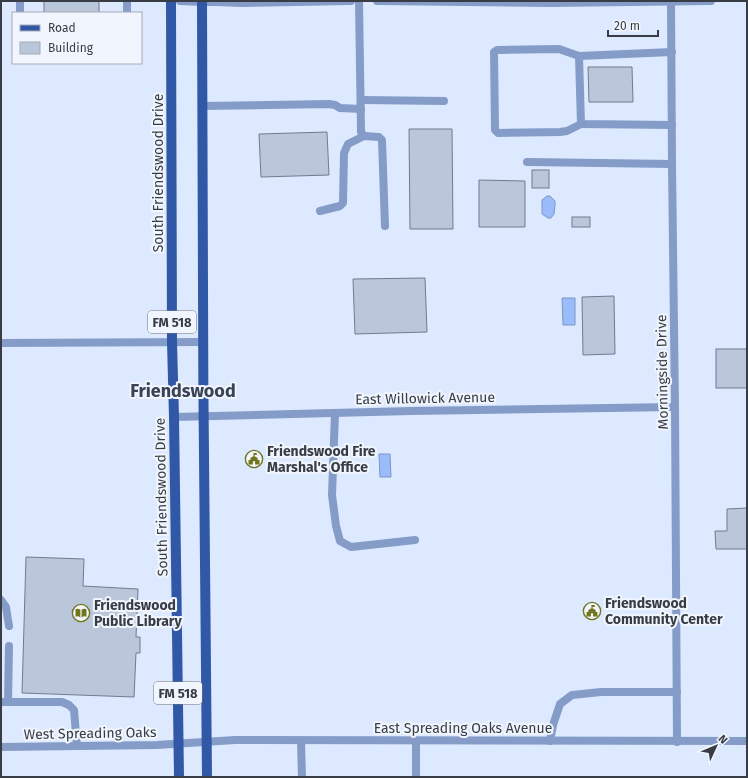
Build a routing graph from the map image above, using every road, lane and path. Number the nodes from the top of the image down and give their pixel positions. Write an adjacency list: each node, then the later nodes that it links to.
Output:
1 (20, 1): 14 (street)
2 (127, 1): 15 (street)
3 (171, 1): 28 (main road, South Friendswood Drive / FM 518)
4 (180, 1): 11 (street)
5 (351, 1): 12 (street)
6 (359, 1): 19 (street)
7 (377, 1): 8 (street)
8 (446, 1): 13 (street)
9 (671, 1): 10 (street); 13 (street); 16 (street, Morningside Drive)
10 (711, 1)
11 (202, 2): 12 (street); 20 (main road, FM 518)
12 (242, 2)
13 (532, 2)
14 (20, 12)
15 (127, 12)
16 (672, 52): 17 (street); 22 (street, Morningside Drive)
17 (579, 56): 21 (street); 21 (street)
18 (444, 101): 19 (street)
19 (361, 104): 20 (street); 23 (street)
20 (202, 106): 29 (main road, FM 518)
21 (581, 124): 22 (street)
22 (672, 125): 25 (street, Morningside Drive)
23 (364, 136): 26 (street); 27 (street)
24 (527, 162): 25 (street)
25 (672, 164): 31 (street, Morningside Drive)
26 (320, 211)
27 (385, 226)
28 (172, 342): 29 (street); 30 (street); 34 (main road, South Friendswood Drive / FM 518)
29 (203, 342): 33 (main road, FM 518)
30 (1, 343)
31 (675, 407): 32 (street, East Willowick Avenue); 39 (street, Morningside Drive)
32 (335, 413): 33 (street, East Willowick Avenue); 35 (street)
33 (203, 416): 34 (street, East Willowick Avenue); 45 (main road, FM 518)
34 (174, 417): 47 (main road, South Friendswood Drive / FM 518)
35 (415, 540)
36 (1, 600): 37 (street)
37 (10, 626)
38 (9, 646): 40 (street)
39 (677, 692): 43 (street); 46 (street, Morningside Drive)
40 (5, 702): 48 (street)
41 (301, 741): 42 (street, East Spreading Oaks Avenue); 45 (street, East Spreading Oaks Avenue); 52 (street)
42 (416, 741): 43 (street, East Spreading Oaks Avenue); 53 (street)
43 (550, 741): 46 (street, East Spreading Oaks Avenue)
44 (747, 741): 46 (street, East Spreading Oaks Avenue)
45 (207, 742): 47 (street, East Spreading Oaks Avenue); 51 (main road, FM 518)
46 (677, 742)
47 (179, 743): 48 (street, West Spreading Oaks); 50 (main road, South Friendswood Drive / FM 518)
48 (77, 746): 49 (street, West Spreading Oaks)
49 (1, 747)
50 (179, 777)
51 (208, 777)
52 (302, 777)
53 (416, 777)

